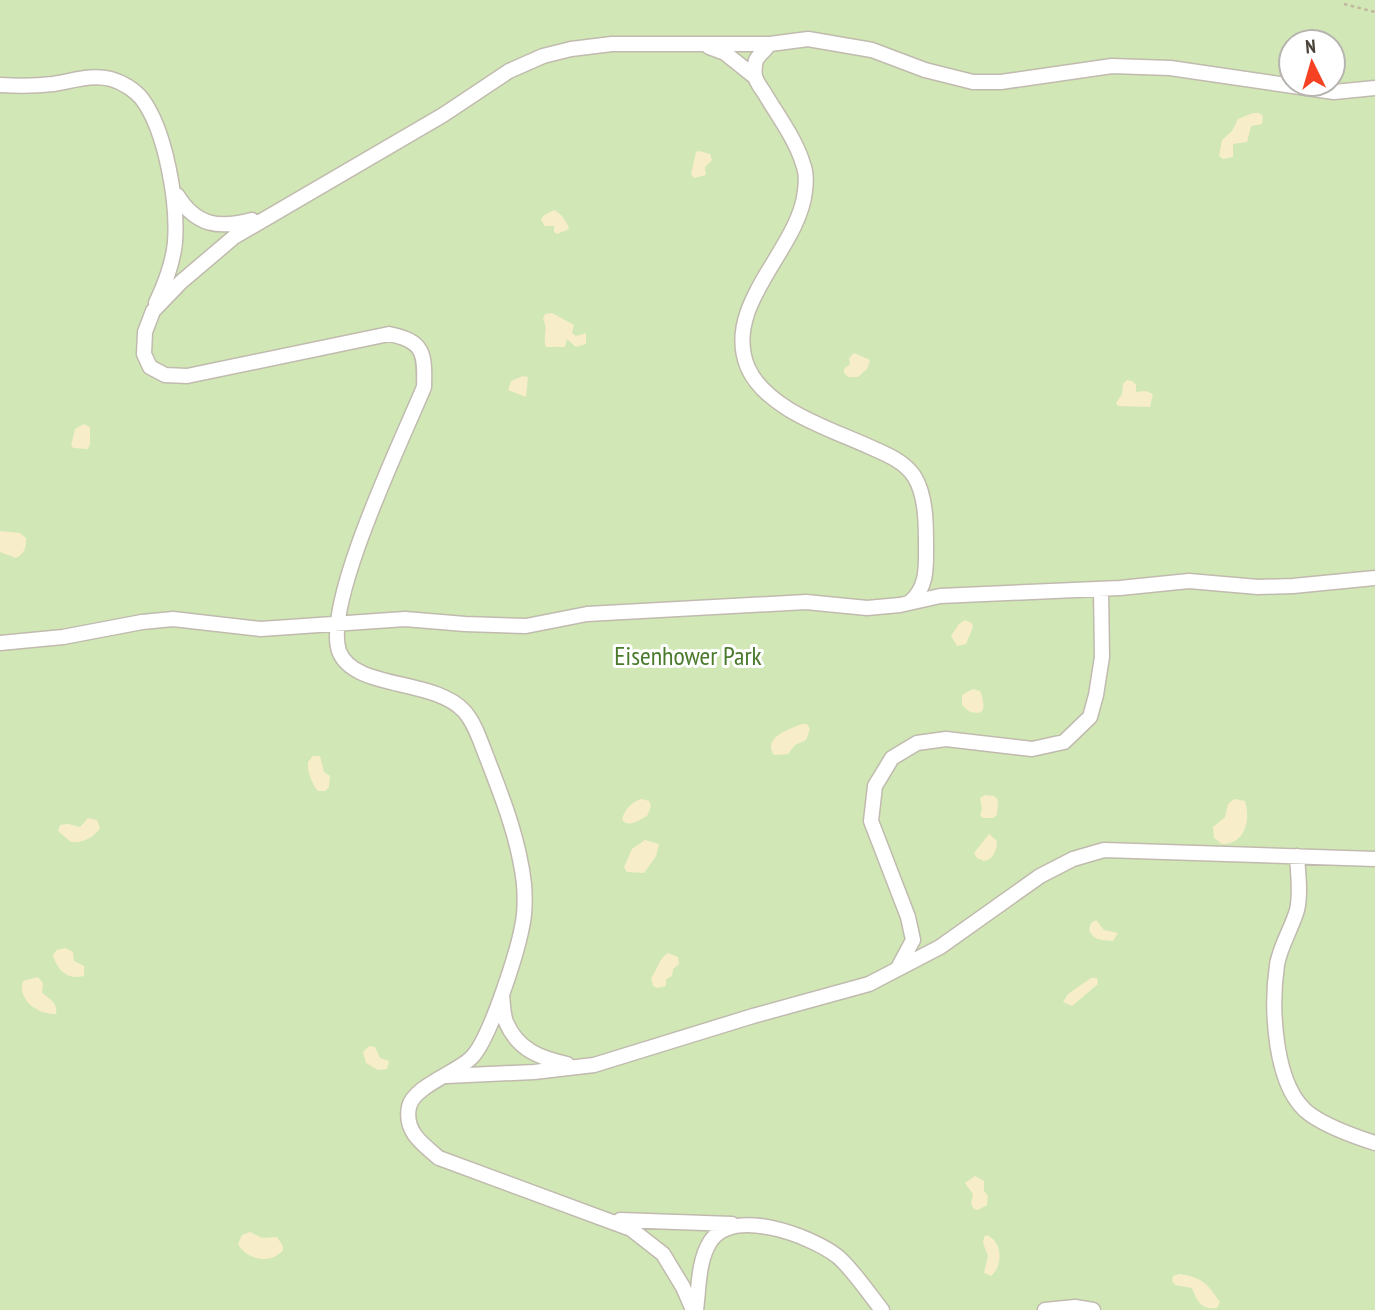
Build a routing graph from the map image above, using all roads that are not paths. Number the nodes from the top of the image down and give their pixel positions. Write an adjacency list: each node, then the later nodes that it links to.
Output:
1 (698, 44): 2 (lane); 3 (lane); 7 (lane)
2 (770, 44): 3 (lane); 5 (lane)
3 (754, 77): 9 (lane)
4 (0, 85): 6 (lane)
5 (1375, 88)
6 (174, 191): 7 (lane); 8 (lane)
7 (273, 215): 8 (lane)
8 (153, 311): 14 (lane)
9 (926, 578): 12 (lane); 13 (lane)
10 (1375, 578): 11 (lane)
11 (1101, 589): 12 (lane); 18 (lane)
12 (940, 596): 13 (lane)
13 (909, 603): 14 (lane)
14 (338, 623): 15 (lane); 19 (lane)
15 (0, 643)
16 (1297, 856): 17 (lane); 18 (lane); 22 (lane)
17 (1375, 859)
18 (897, 970): 20 (lane)
19 (501, 993): 20 (lane); 21 (lane)
20 (577, 1067): 21 (lane)
21 (446, 1076): 23 (lane)
22 (1375, 1143)
23 (604, 1219): 24 (lane); 25 (lane)
24 (758, 1225): 25 (lane); 26 (lane)
25 (694, 1310)
26 (882, 1310)
27 (1045, 1310): 28 (lane)
28 (1093, 1310)

